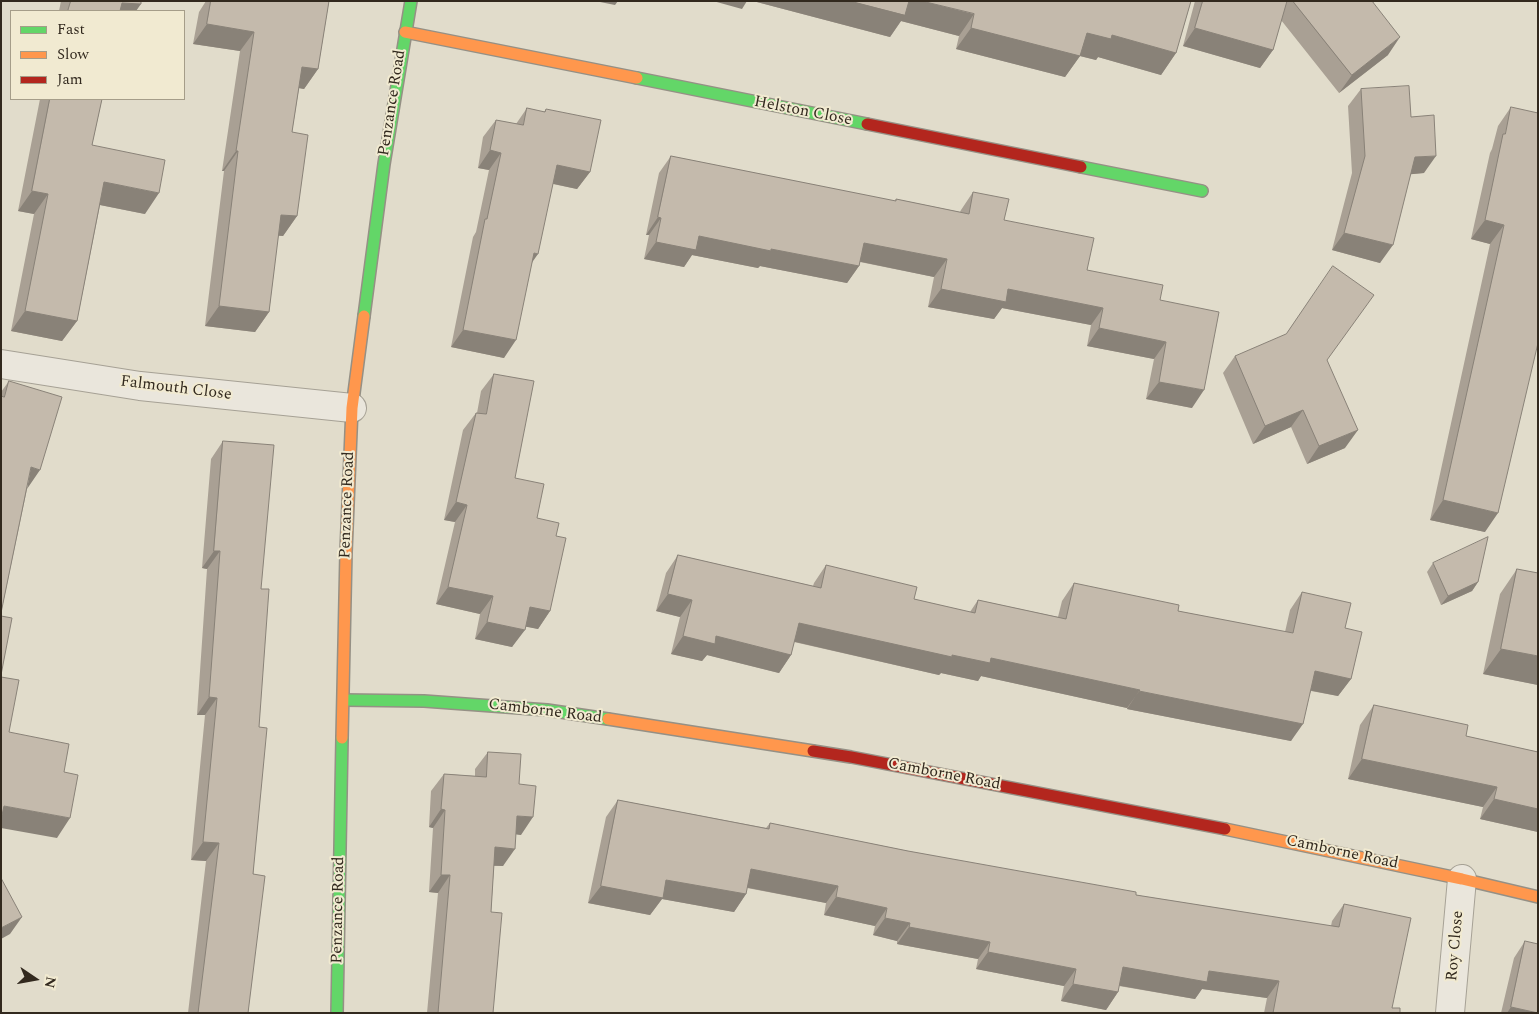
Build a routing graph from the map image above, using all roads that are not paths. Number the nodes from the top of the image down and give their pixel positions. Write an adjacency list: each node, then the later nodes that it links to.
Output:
1 (411, 1): 2 (street, Penzance Road)
2 (405, 32): 3 (street, Helston Close); 5 (street, Penzance Road)
3 (1202, 191)
4 (1, 364): 5 (street, Falmouth Close)
5 (352, 408): 6 (street, Penzance Road)
6 (344, 700): 7 (street, Camborne Road); 9 (street, Penzance Road)
7 (1462, 879): 8 (street, Camborne Road); 10 (street, Roy Close)
8 (1538, 897)
9 (336, 1013)
10 (1450, 1013)

